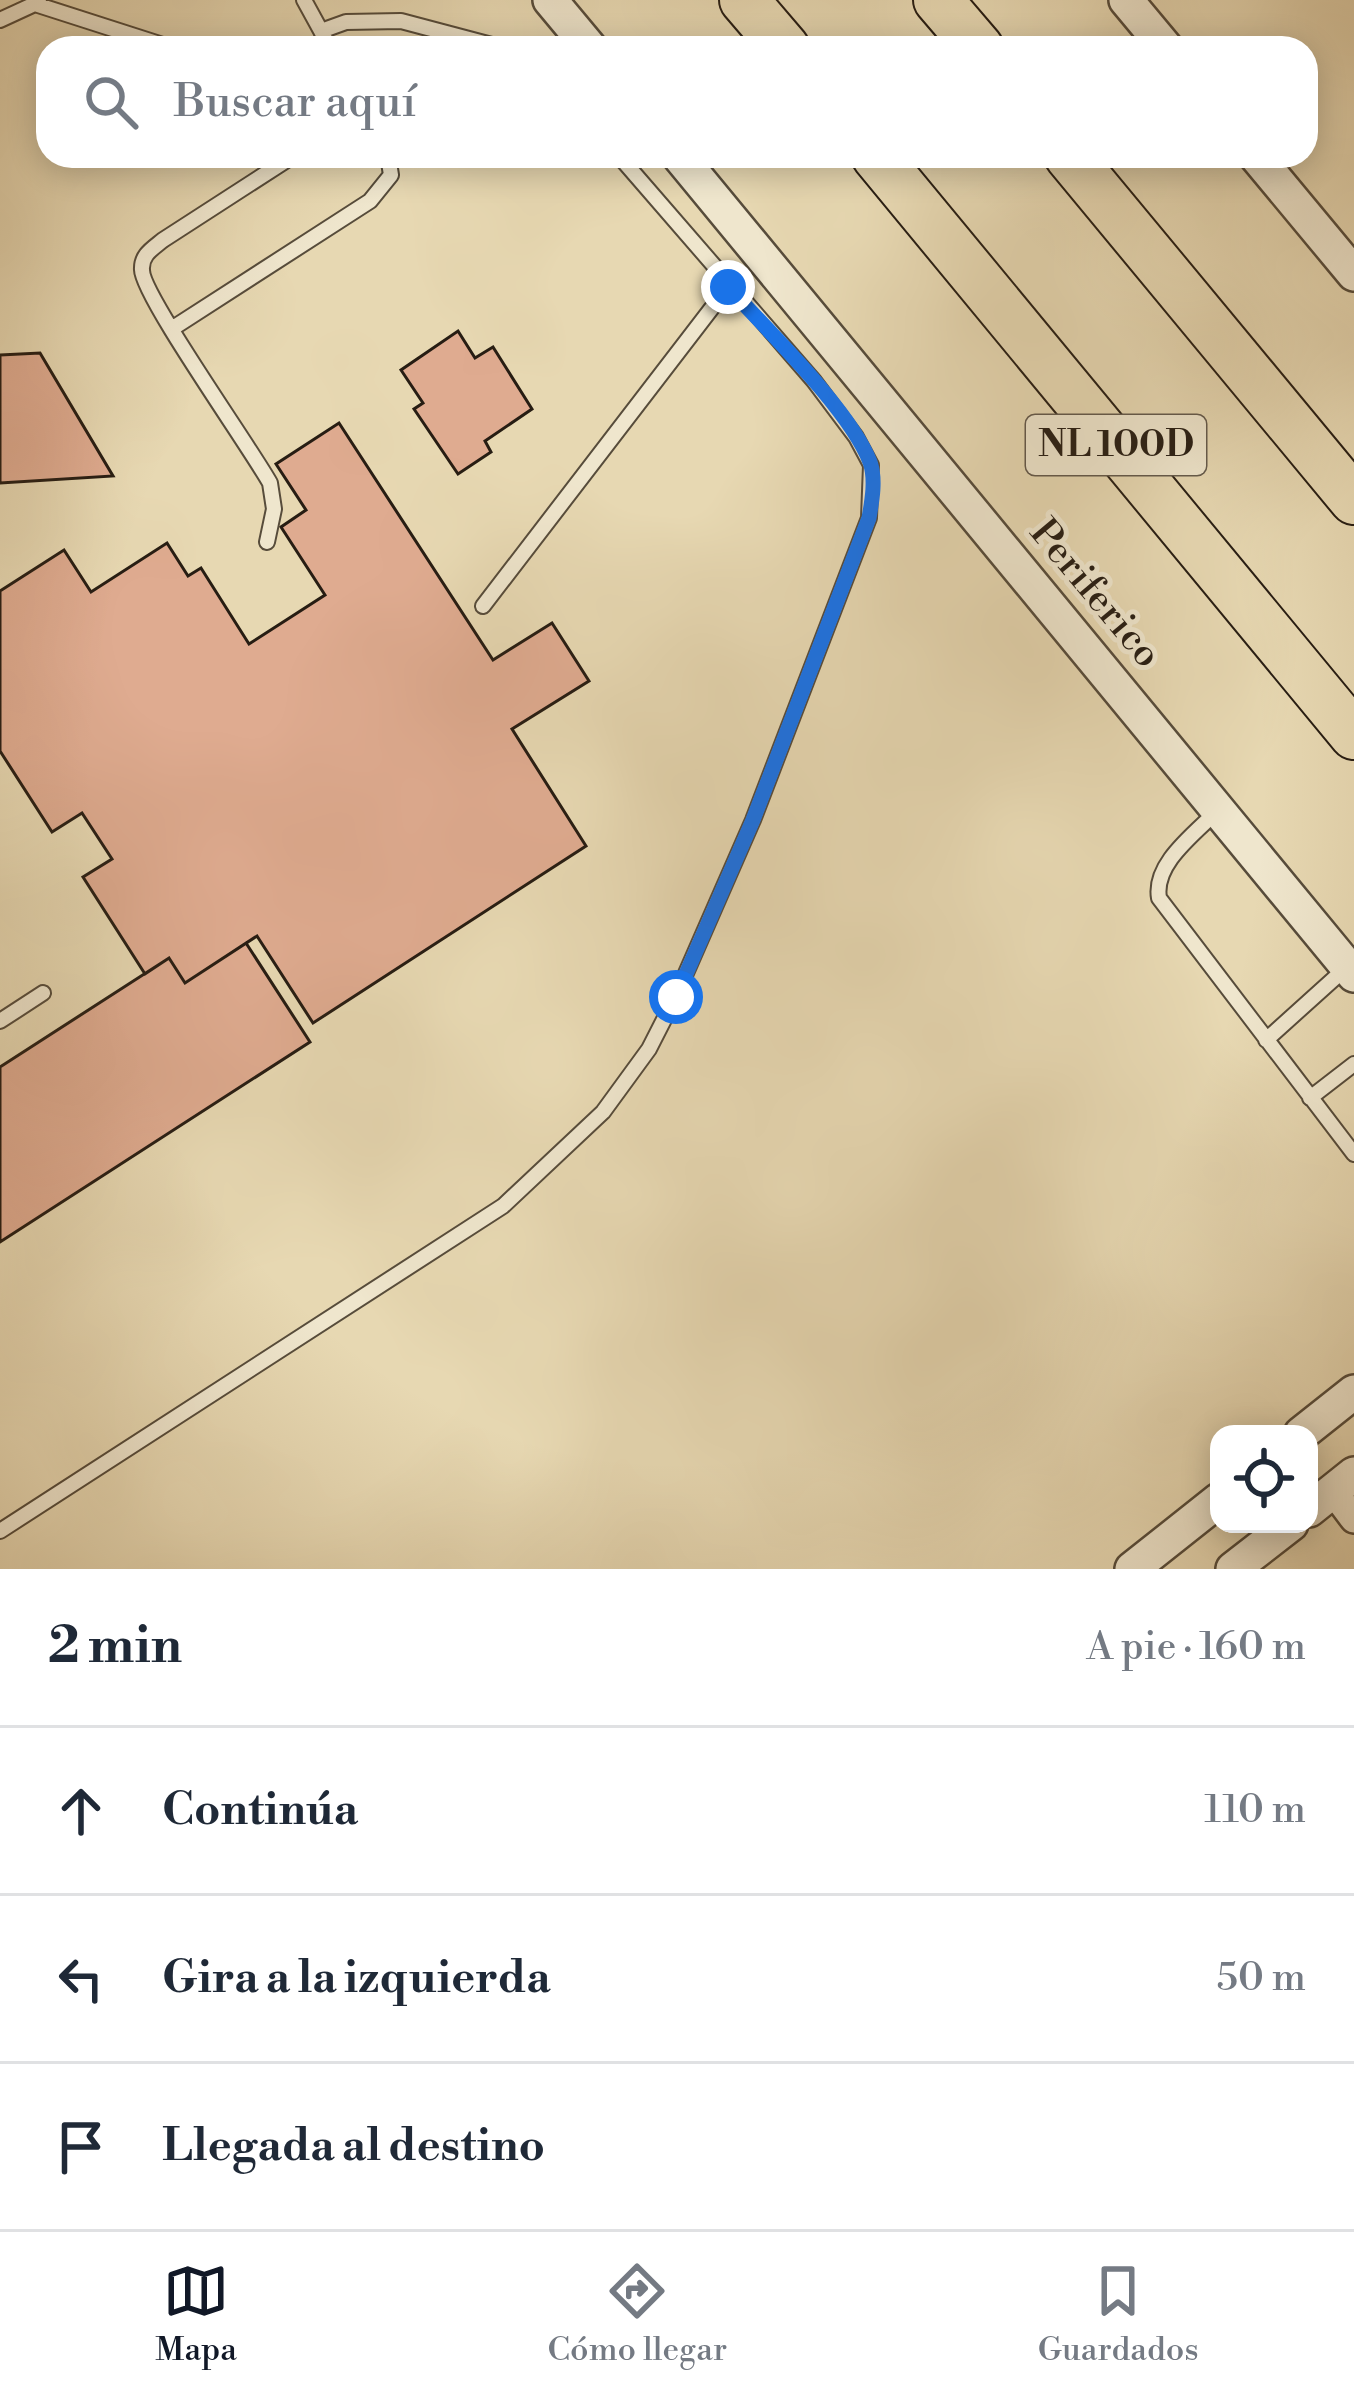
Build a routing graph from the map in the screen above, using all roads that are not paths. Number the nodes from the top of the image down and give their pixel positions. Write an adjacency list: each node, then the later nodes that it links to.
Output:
1 (304, 0): 8 (lane)
2 (550, 0): 12 (street)
3 (744, 0): 13 (highway)
4 (938, 0): 14 (highway)
5 (1126, 0): 15 (street)
6 (39, 2): 7 (lane); 9 (lane)
7 (0, 20)
8 (321, 31): 10 (lane); 11 (lane)
9 (137, 36)
10 (324, 36)
11 (458, 36)
12 (580, 36)
13 (775, 36)
14 (969, 36)
15 (1156, 36)
16 (275, 168): 25 (lane)
17 (391, 168): 25 (lane)
18 (629, 168): 24 (lane)
19 (689, 168): 30 (street, Periferico)
20 (886, 168): 29 (highway, NL 100D)
21 (1079, 168): 26 (highway)
22 (1266, 168): 23 (street)
23 (1354, 274)
24 (728, 287): 28 (lane); 43 (lane)
25 (172, 328): 27 (lane)
26 (1354, 500)
27 (267, 542)
28 (483, 606)
29 (1354, 735)
30 (1219, 809): 31 (street, Periferico); 34 (lane)
31 (1350, 971): 34 (lane)
32 (43, 993): 33 (lane)
33 (0, 1021)
34 (1266, 1040): 36 (lane)
35 (1354, 1064): 36 (lane)
36 (1310, 1098): 37 (lane)
37 (1354, 1154)
38 (1354, 1392): 39 (street)
39 (1312, 1425)
40 (1332, 1492): 42 (street)
41 (1210, 1507): 45 (street)
42 (1354, 1519)
43 (0, 1532)
44 (1279, 1533): 46 (street)
45 (1132, 1569)
46 (1233, 1569)

